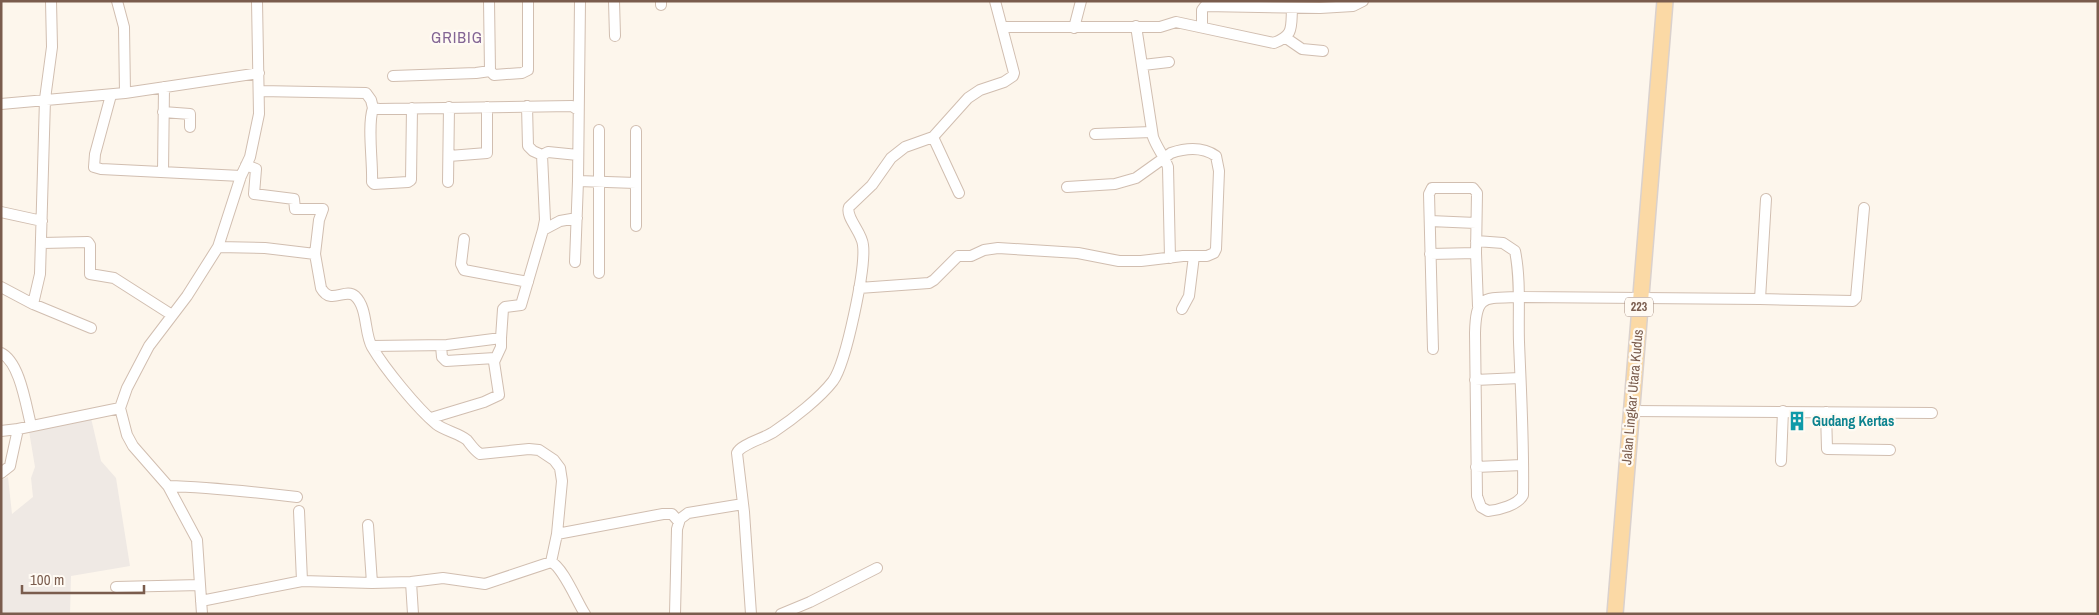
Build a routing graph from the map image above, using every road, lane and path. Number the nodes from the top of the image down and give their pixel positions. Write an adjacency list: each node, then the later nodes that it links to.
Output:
1 (51, 1): 29 (street)
2 (117, 1): 27 (street)
3 (257, 1): 23 (street)
4 (489, 1): 22 (street)
5 (528, 1): 22 (street)
6 (580, 1): 36 (street)
7 (614, 1): 18 (street)
8 (995, 1): 14 (street)
9 (1081, 1): 16 (street)
10 (1362, 1): 12 (street)
11 (1666, 1): 81 (main road, Jalan Lingkar Utara Kudus / 223)
12 (1292, 8): 15 (street); 17 (street)
13 (1136, 26): 15 (street); 16 (street); 21 (street)
14 (1002, 27): 16 (street); 43 (street)
15 (1202, 27): 17 (street)
16 (1074, 28)
17 (1289, 33): 19 (street)
18 (614, 36)
19 (1323, 51)
20 (1169, 62): 21 (street)
21 (1143, 65): 41 (street)
22 (490, 70): 24 (street)
23 (260, 73): 25 (street); 26 (street)
24 (393, 76)
25 (164, 88): 27 (street); 37 (street)
26 (260, 91): 33 (street); 48 (street)
27 (125, 93): 28 (street)
28 (111, 95): 29 (street); 49 (street)
29 (44, 99): 30 (street); 61 (street)
30 (1, 104)
31 (527, 106): 32 (street); 36 (street); 44 (street)
32 (487, 107): 35 (street); 46 (street)
33 (372, 108): 34 (street); 34 (street)
34 (412, 108): 35 (street)
35 (449, 108): 46 (street)
36 (578, 110): 45 (street)
37 (163, 112): 38 (street); 49 (street)
38 (190, 127)
39 (599, 130): 52 (street)
40 (636, 130): 54 (street)
41 (1152, 132): 42 (street); 47 (street)
42 (1095, 134)
43 (934, 137): 56 (street); 79 (street)
44 (542, 154): 45 (street); 65 (street)
45 (578, 155): 51 (street)
46 (449, 156): 53 (street)
47 (1164, 157): 55 (street); 73 (street); 74 (street)
48 (246, 166): 50 (street); 71 (street)
49 (163, 172): 50 (street)
50 (241, 176): 69 (street)
51 (578, 181): 52 (street); 60 (street)
52 (599, 181): 54 (street); 76 (street)
53 (448, 182)
54 (636, 183): 64 (street)
55 (1067, 187)
56 (959, 193)
57 (1766, 198): 82 (street)
58 (1864, 208): 82 (street)
59 (1, 212): 61 (street)
60 (577, 218): 65 (street); 75 (street)
61 (42, 221): 68 (street)
62 (1430, 221): 63 (street); 63 (street); 72 (street)
63 (1476, 223): 67 (street)
64 (636, 226)
65 (543, 230): 77 (street)
66 (464, 239): 77 (street)
67 (1476, 241): 70 (street); 80 (street)
68 (42, 243): 83 (street); 86 (street)
69 (218, 247): 71 (street); 86 (street)
70 (1476, 253): 72 (street); 84 (street)
71 (316, 254): 89 (street)
72 (1430, 254): 91 (street)
73 (1194, 256): 74 (street); 85 (street)
74 (1170, 258): 79 (street)
75 (576, 262)
76 (599, 273)
77 (528, 282): 88 (street)
78 (1, 287): 83 (street)
79 (859, 288): 112 (street)
80 (1518, 297): 81 (street); 84 (street); 94 (street)
81 (1640, 298): 82 (street); 97 (main road, Jalan Lingkar Utara Kudus / 223)
82 (1760, 300)
83 (33, 304): 87 (street)
84 (1478, 306): 95 (street)
85 (1182, 309)
86 (172, 315): 96 (street)
87 (91, 328)
88 (501, 338): 90 (street); 93 (street)
89 (372, 346): 90 (street); 101 (street)
90 (441, 346): 93 (street)
91 (1433, 349)
92 (1, 353): 102 (street)
93 (495, 358): 101 (street)
94 (1520, 378): 95 (street); 107 (street)
95 (1474, 380): 108 (street)
96 (120, 408): 102 (street); 110 (street)
97 (1631, 411): 98 (street); 131 (main road, Jalan Lingkar Utara Kudus / 223)
98 (1783, 411): 99 (street); 106 (street)
99 (1826, 412): 100 (street); 105 (street)
100 (1932, 413)
101 (431, 418): 116 (street)
102 (31, 425): 103 (street)
103 (18, 429): 104 (street); 109 (street)
104 (1, 431)
105 (1890, 450)
106 (1781, 461)
107 (1522, 465): 108 (street); 108 (street)
108 (1476, 467)
109 (1, 473)
110 (168, 486): 111 (street); 122 (street)
111 (297, 497)
112 (743, 504): 114 (street); 129 (street)
113 (299, 511): 119 (street)
114 (679, 522): 116 (street); 128 (street)
115 (368, 525): 121 (street)
116 (558, 534): 117 (street)
117 (551, 562): 120 (street); 127 (street)
118 (876, 568): 130 (street)
119 (302, 581): 121 (street); 124 (street)
120 (411, 582): 121 (street); 126 (street)
121 (372, 583)
122 (200, 585): 123 (street); 124 (street)
123 (116, 587)
124 (201, 601): 125 (street)
125 (202, 614)
126 (413, 614)
127 (584, 614)
128 (675, 614)
129 (751, 614)
130 (781, 614)
131 (1615, 614)

